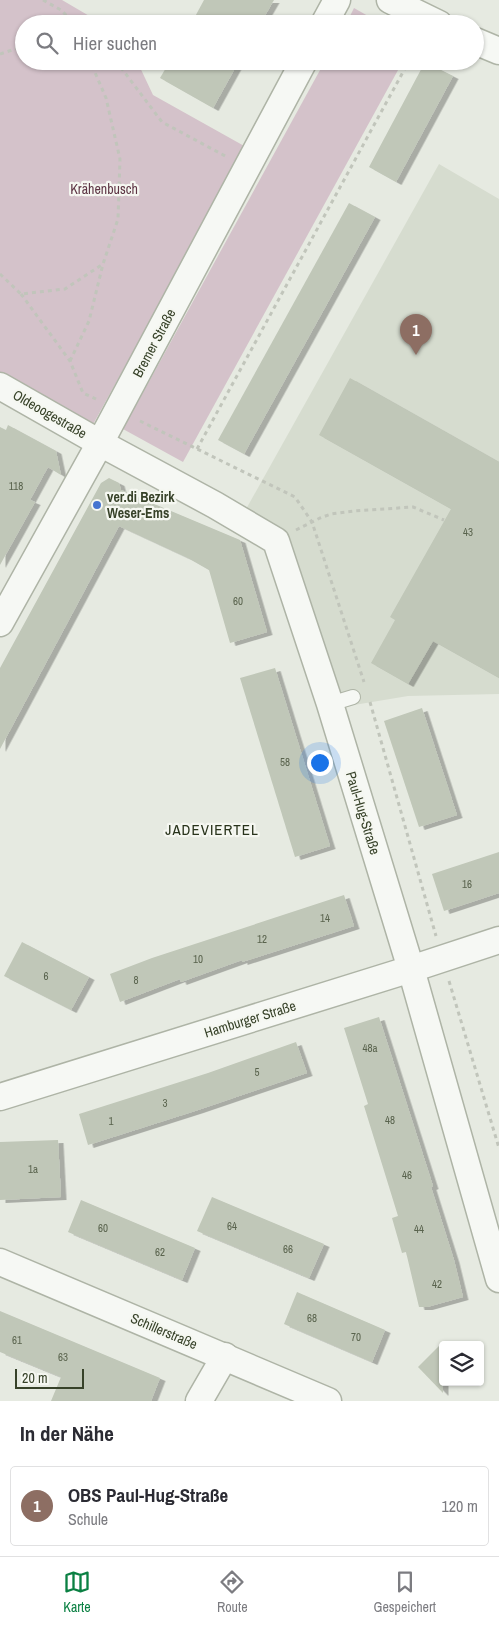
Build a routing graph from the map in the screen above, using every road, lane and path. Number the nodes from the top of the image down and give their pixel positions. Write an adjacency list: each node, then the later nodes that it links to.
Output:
1 (43, 0): 4 (path)
2 (337, 0): 5 (street)
3 (390, 0): 6 (street)
4 (66, 15)
5 (329, 15)
6 (421, 15)
7 (484, 45): 9 (street)
8 (15, 49): 10 (path)
9 (499, 51)
10 (0, 54)
11 (94, 70): 16 (path)
12 (123, 70): 15 (path)
13 (299, 70): 15 (street, Bremer Straße)
14 (404, 70): 23 (path)
15 (248, 167): 21 (street, Bremer Straße)
16 (103, 264): 18 (path); 19 (path)
17 (0, 274): 18 (path)
18 (21, 294): 19 (path)
19 (70, 361): 21 (path)
20 (0, 386): 22 (street, Oldeoogestraße)
21 (118, 410): 22 (street, Bremer Straße)
22 (100, 443): 26 (street, Bremer Straße); 28 (street, Paul-Hug-Straße)
23 (197, 449)
24 (320, 518): 25 (path)
25 (444, 520)
26 (0, 623)
27 (499, 940): 28 (street, Hamburger Straße)
28 (411, 969): 29 (street, Hamburger Straße); 31 (street, Paul-Hug-Straße)
29 (0, 1097)
30 (0, 1262): 32 (street, Schillerstraße)
31 (499, 1279)
32 (224, 1356): 33 (street); 34 (street, Schillerstraße)
33 (199, 1401)
34 (328, 1401)

